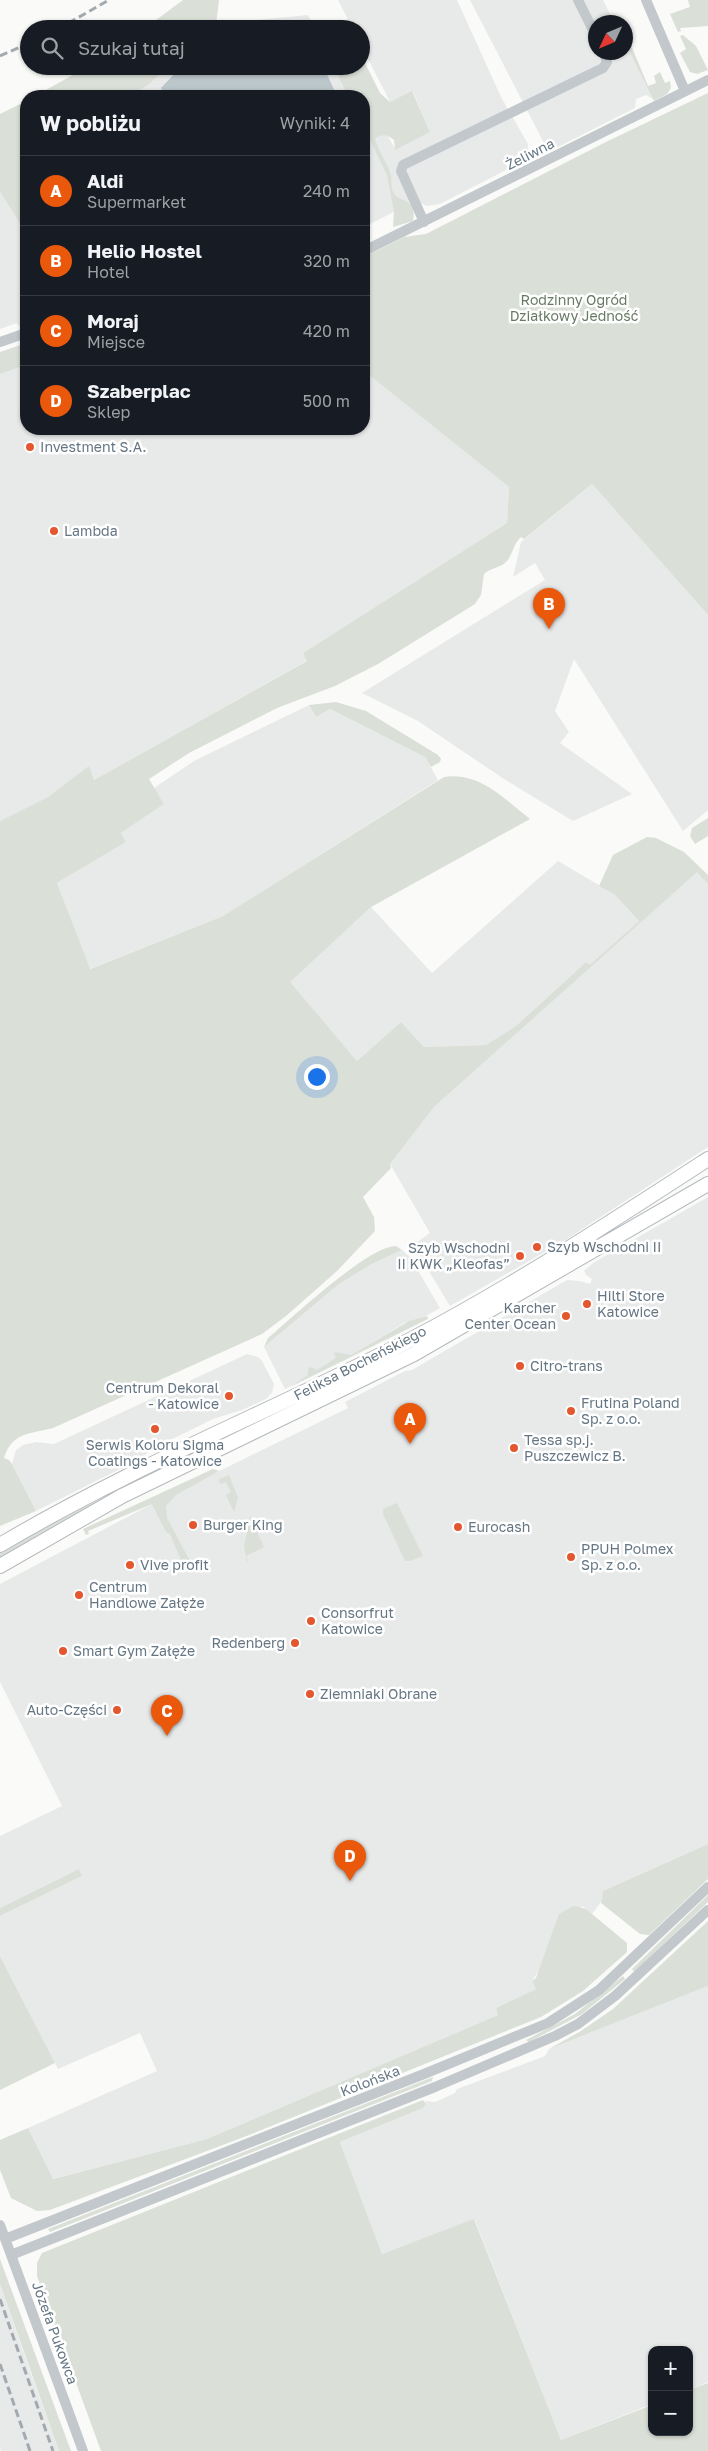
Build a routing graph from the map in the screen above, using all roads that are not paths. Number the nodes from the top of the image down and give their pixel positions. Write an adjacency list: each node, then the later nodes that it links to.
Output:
1 (578, 0): 3 (street)
2 (646, 0): 6 (street)
3 (588, 20)
4 (606, 60): 7 (street)
5 (708, 80): 6 (street, Żeliwna)
6 (685, 91): 7 (street, Żeliwna)
7 (424, 222): 8 (street, Żeliwna)
8 (370, 248)
9 (20, 335): 10 (street)
10 (0, 342)
11 (708, 1159): 13 (main road, Feliksa Bocheńskiego)
12 (708, 1184): 16 (main road, Feliksa Bocheńskiego)
13 (15, 1536): 14 (street); 15 (main road, Feliksa Bocheńskiego)
14 (0, 1540)
15 (0, 1545)
16 (0, 1566)
17 (708, 1886): 20 (street, Kolońska)
18 (708, 1910): 21 (street, Kolońska)
19 (0, 2225): 20 (street, Józefa Pukowca)
20 (5, 2239): 21 (street, Józefa Pukowca)
21 (10, 2255): 22 (street, Józefa Pukowca)
22 (83, 2451)

